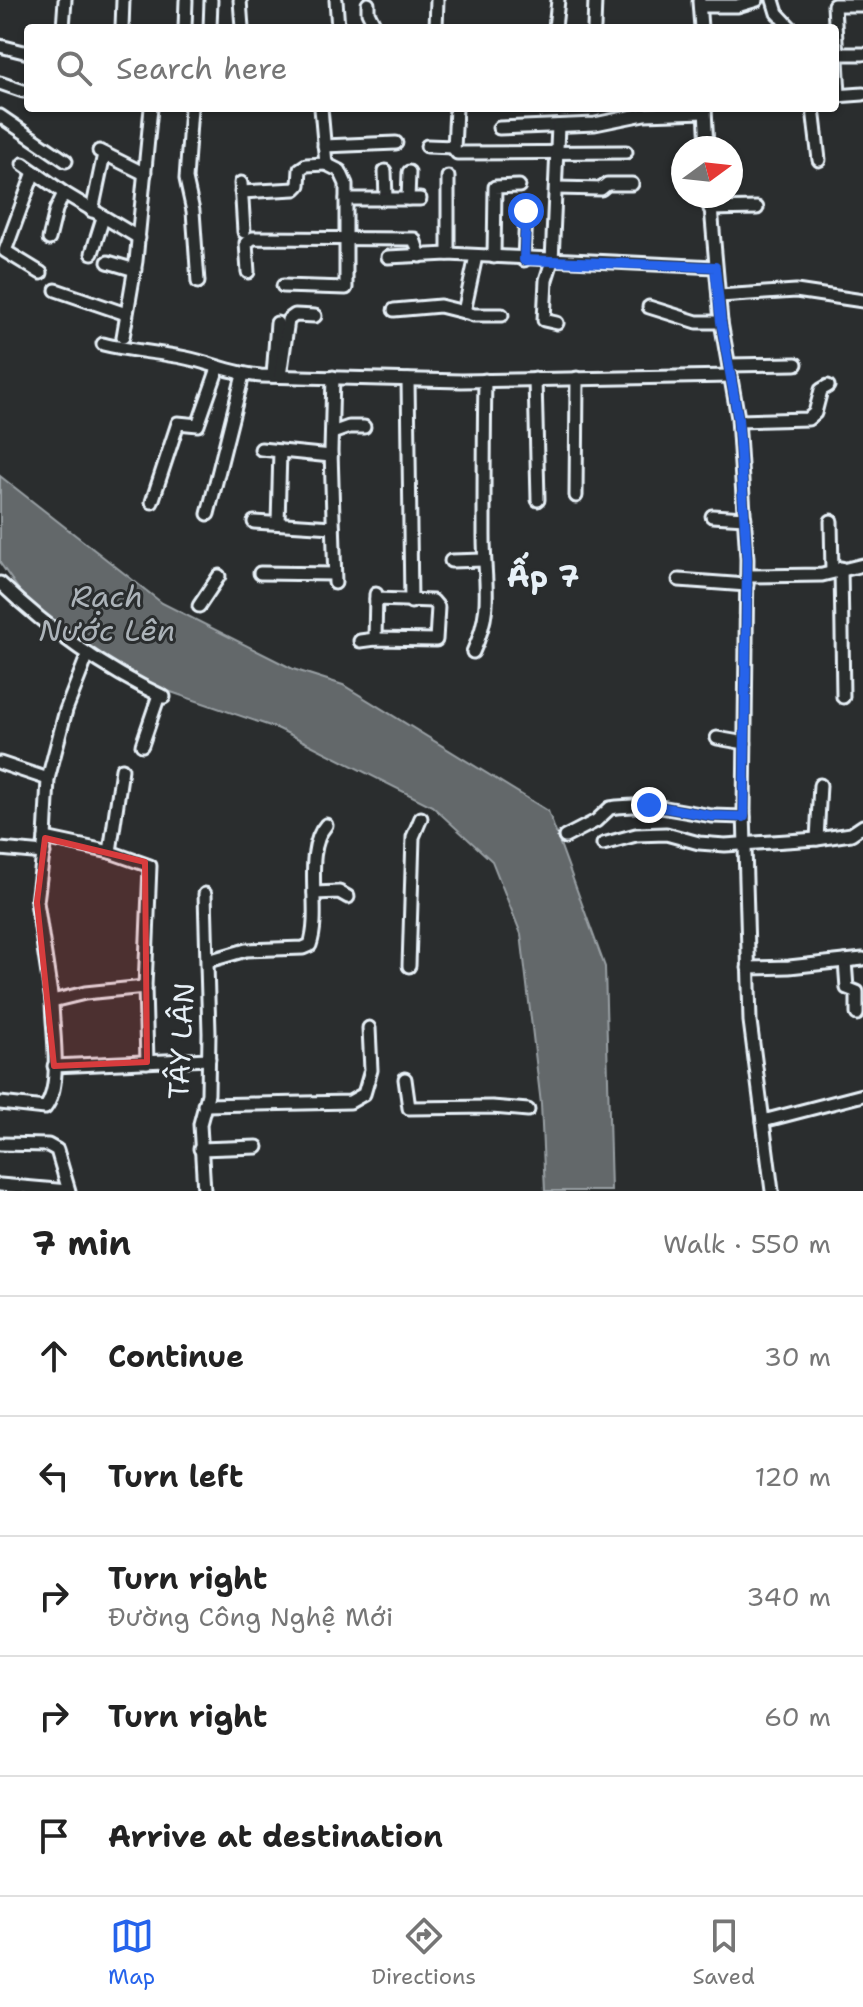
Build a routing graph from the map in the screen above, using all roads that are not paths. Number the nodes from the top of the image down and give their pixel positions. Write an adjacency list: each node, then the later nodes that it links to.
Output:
1 (65, 0): 15 (street)
2 (123, 0): 16 (street)
3 (186, 0): 17 (street)
4 (211, 0): 18 (street)
5 (240, 0): 19 (street)
6 (336, 0): 20 (street)
7 (437, 0): 22 (street)
8 (558, 0): 23 (street)
9 (595, 0): 24 (street)
10 (757, 0): 12 (street)
11 (773, 0): 26 (street)
12 (700, 3): 25 (street)
13 (368, 4): 21 (street)
14 (863, 5): 27 (street)
15 (63, 24)
16 (122, 24)
17 (185, 24)
18 (210, 24)
19 (242, 24)
20 (338, 24)
21 (374, 24)
22 (436, 24)
23 (555, 24)
24 (594, 24)
25 (701, 24)
26 (787, 24)
27 (835, 24)
28 (0, 46): 29 (street)
29 (24, 52)
30 (839, 54): 31 (street)
31 (863, 54)
32 (0, 83): 33 (street)
33 (23, 91)
34 (863, 94): 35 (street)
35 (839, 96)
36 (151, 112): 60 (street)
37 (191, 112): 90 (street)
38 (321, 112): 48 (street)
39 (456, 112): 50 (street)
40 (674, 112): 44 (street)
41 (705, 112): 46 (street)
42 (813, 112): 53 (street)
43 (0, 116): 54 (street)
44 (558, 126): 45 (street); 51 (street)
45 (499, 128)
46 (706, 136)
47 (396, 143): 48 (street)
48 (324, 146): 56 (street)
49 (427, 146): 50 (street)
50 (454, 147): 51 (street)
51 (557, 152): 52 (street); 64 (street)
52 (626, 152)
53 (819, 160)
54 (66, 161)
55 (23, 164): 58 (street)
56 (326, 164): 67 (street); 73 (street)
57 (385, 171): 66 (street)
58 (34, 172): 65 (street); 89 (street)
59 (409, 172): 66 (street)
60 (145, 174): 72 (street); 74 (street)
61 (448, 177): 78 (street)
62 (632, 184): 64 (street)
63 (519, 186): 82 (street)
64 (556, 188): 84 (street)
65 (64, 193): 72 (street); 75 (street)
66 (386, 198): 67 (street)
67 (346, 199): 76 (street)
68 (743, 206): 70 (street)
69 (710, 208): 86 (street)
70 (757, 208)
71 (526, 211): 83 (street)
72 (98, 214): 74 (street); 77 (street)
73 (244, 232)
74 (139, 238): 87 (street)
75 (49, 239)
76 (347, 240): 79 (street); 88 (street); 91 (street)
77 (92, 253)
78 (448, 254): 79 (street); 80 (street)
79 (420, 256): 81 (street)
80 (476, 256): 82 (street); 97 (street)
81 (388, 257)
82 (494, 257): 83 (street)
83 (524, 260): 84 (street)
84 (552, 261): 86 (street); 103 (street)
85 (108, 262): 87 (street)
86 (715, 267): 93 (street)
87 (135, 270): 98 (street)
88 (248, 272)
89 (41, 273)
90 (198, 282)
91 (283, 286)
92 (56, 290): 98 (street)
93 (719, 296): 94 (street); 101 (street)
94 (863, 301)
95 (649, 307): 101 (street)
96 (394, 310): 97 (street)
97 (464, 312): 99 (street)
98 (126, 314): 104 (street)
99 (502, 315)
100 (315, 316): 110 (street)
101 (721, 322): 108 (street)
102 (277, 323): 110 (street)
103 (557, 323)
104 (123, 337)
105 (103, 344): 107 (street)
106 (796, 364): 108 (street)
107 (218, 368): 109 (street); 125 (street)
108 (730, 370): 112 (street); 117 (street)
109 (243, 375): 110 (street); 126 (street)
110 (276, 376): 111 (street)
111 (333, 377): 114 (street); 119 (street)
112 (577, 378): 113 (street); 123 (street)
113 (535, 379): 115 (street); 124 (street)
114 (408, 380): 115 (street); 142 (street)
115 (485, 380): 133 (street)
116 (828, 386): 117 (street)
117 (739, 421): 128 (street)
118 (364, 427): 119 (street)
119 (332, 433): 122 (street)
120 (261, 449): 121 (street)
121 (280, 451): 122 (street); 131 (street)
122 (331, 456): 132 (street)
123 (576, 496)
124 (538, 500)
125 (152, 502)
126 (208, 514)
127 (712, 516): 128 (street)
128 (745, 518): 140 (street)
129 (831, 521): 136 (street)
130 (254, 522): 131 (street)
131 (278, 523): 132 (street)
132 (333, 527): 137 (street)
133 (484, 560): 134 (street); 146 (street)
134 (451, 561)
135 (863, 565): 136 (street)
136 (836, 570): 140 (street); 148 (street)
137 (260, 573)
138 (219, 576): 143 (street)
139 (679, 580): 140 (street)
140 (747, 581): 150 (street)
141 (0, 583): 147 (street)
142 (411, 602): 144 (street); 144 (street)
143 (199, 606)
144 (375, 639): 145 (street)
145 (360, 641)
146 (473, 652)
147 (88, 654): 151 (street); 154 (street)
148 (843, 697)
149 (717, 738): 150 (street)
150 (745, 743): 156 (street)
151 (142, 745)
152 (0, 763): 154 (street)
153 (122, 769): 166 (street)
154 (48, 779): 161 (street)
155 (820, 785): 162 (street)
156 (744, 817): 160 (street); 163 (street)
157 (421, 818): 174 (street)
158 (326, 825): 168 (street)
159 (863, 826): 162 (street)
160 (565, 837)
161 (45, 838): 166 (street); 167 (street)
162 (817, 839): 163 (street)
163 (745, 842): 164 (street); 175 (street)
164 (603, 844)
165 (0, 849): 167 (street)
166 (110, 852): 176 (street)
167 (44, 853): 177 (street)
168 (314, 893): 170 (street); 172 (street)
169 (205, 894): 172 (street, TÂY LÂN)
170 (348, 897)
171 (863, 959): 173 (street)
172 (208, 961): 180 (street, TÂY LÂN)
173 (845, 961): 175 (street); 178 (street)
174 (409, 966)
175 (748, 968): 188 (street)
176 (145, 987): 177 (street); 181 (street)
177 (52, 1001): 182 (street)
178 (857, 1014)
179 (369, 1028): 186 (street)
180 (209, 1059): 181 (street); 186 (street, TÂY LÂN)
181 (147, 1062): 182 (street)
182 (54, 1066): 185 (street)
183 (405, 1079): 187 (street)
184 (863, 1095): 188 (street)
185 (0, 1103)
186 (204, 1105): 191 (street, TÂY LÂN)
187 (528, 1110)
188 (763, 1121): 195 (street)
189 (0, 1144): 193 (street)
190 (257, 1147): 191 (street)
191 (200, 1149): 194 (street, TÂY LÂN)
192 (0, 1185): 193 (street)
193 (68, 1191)
194 (204, 1191)
195 (772, 1191)

